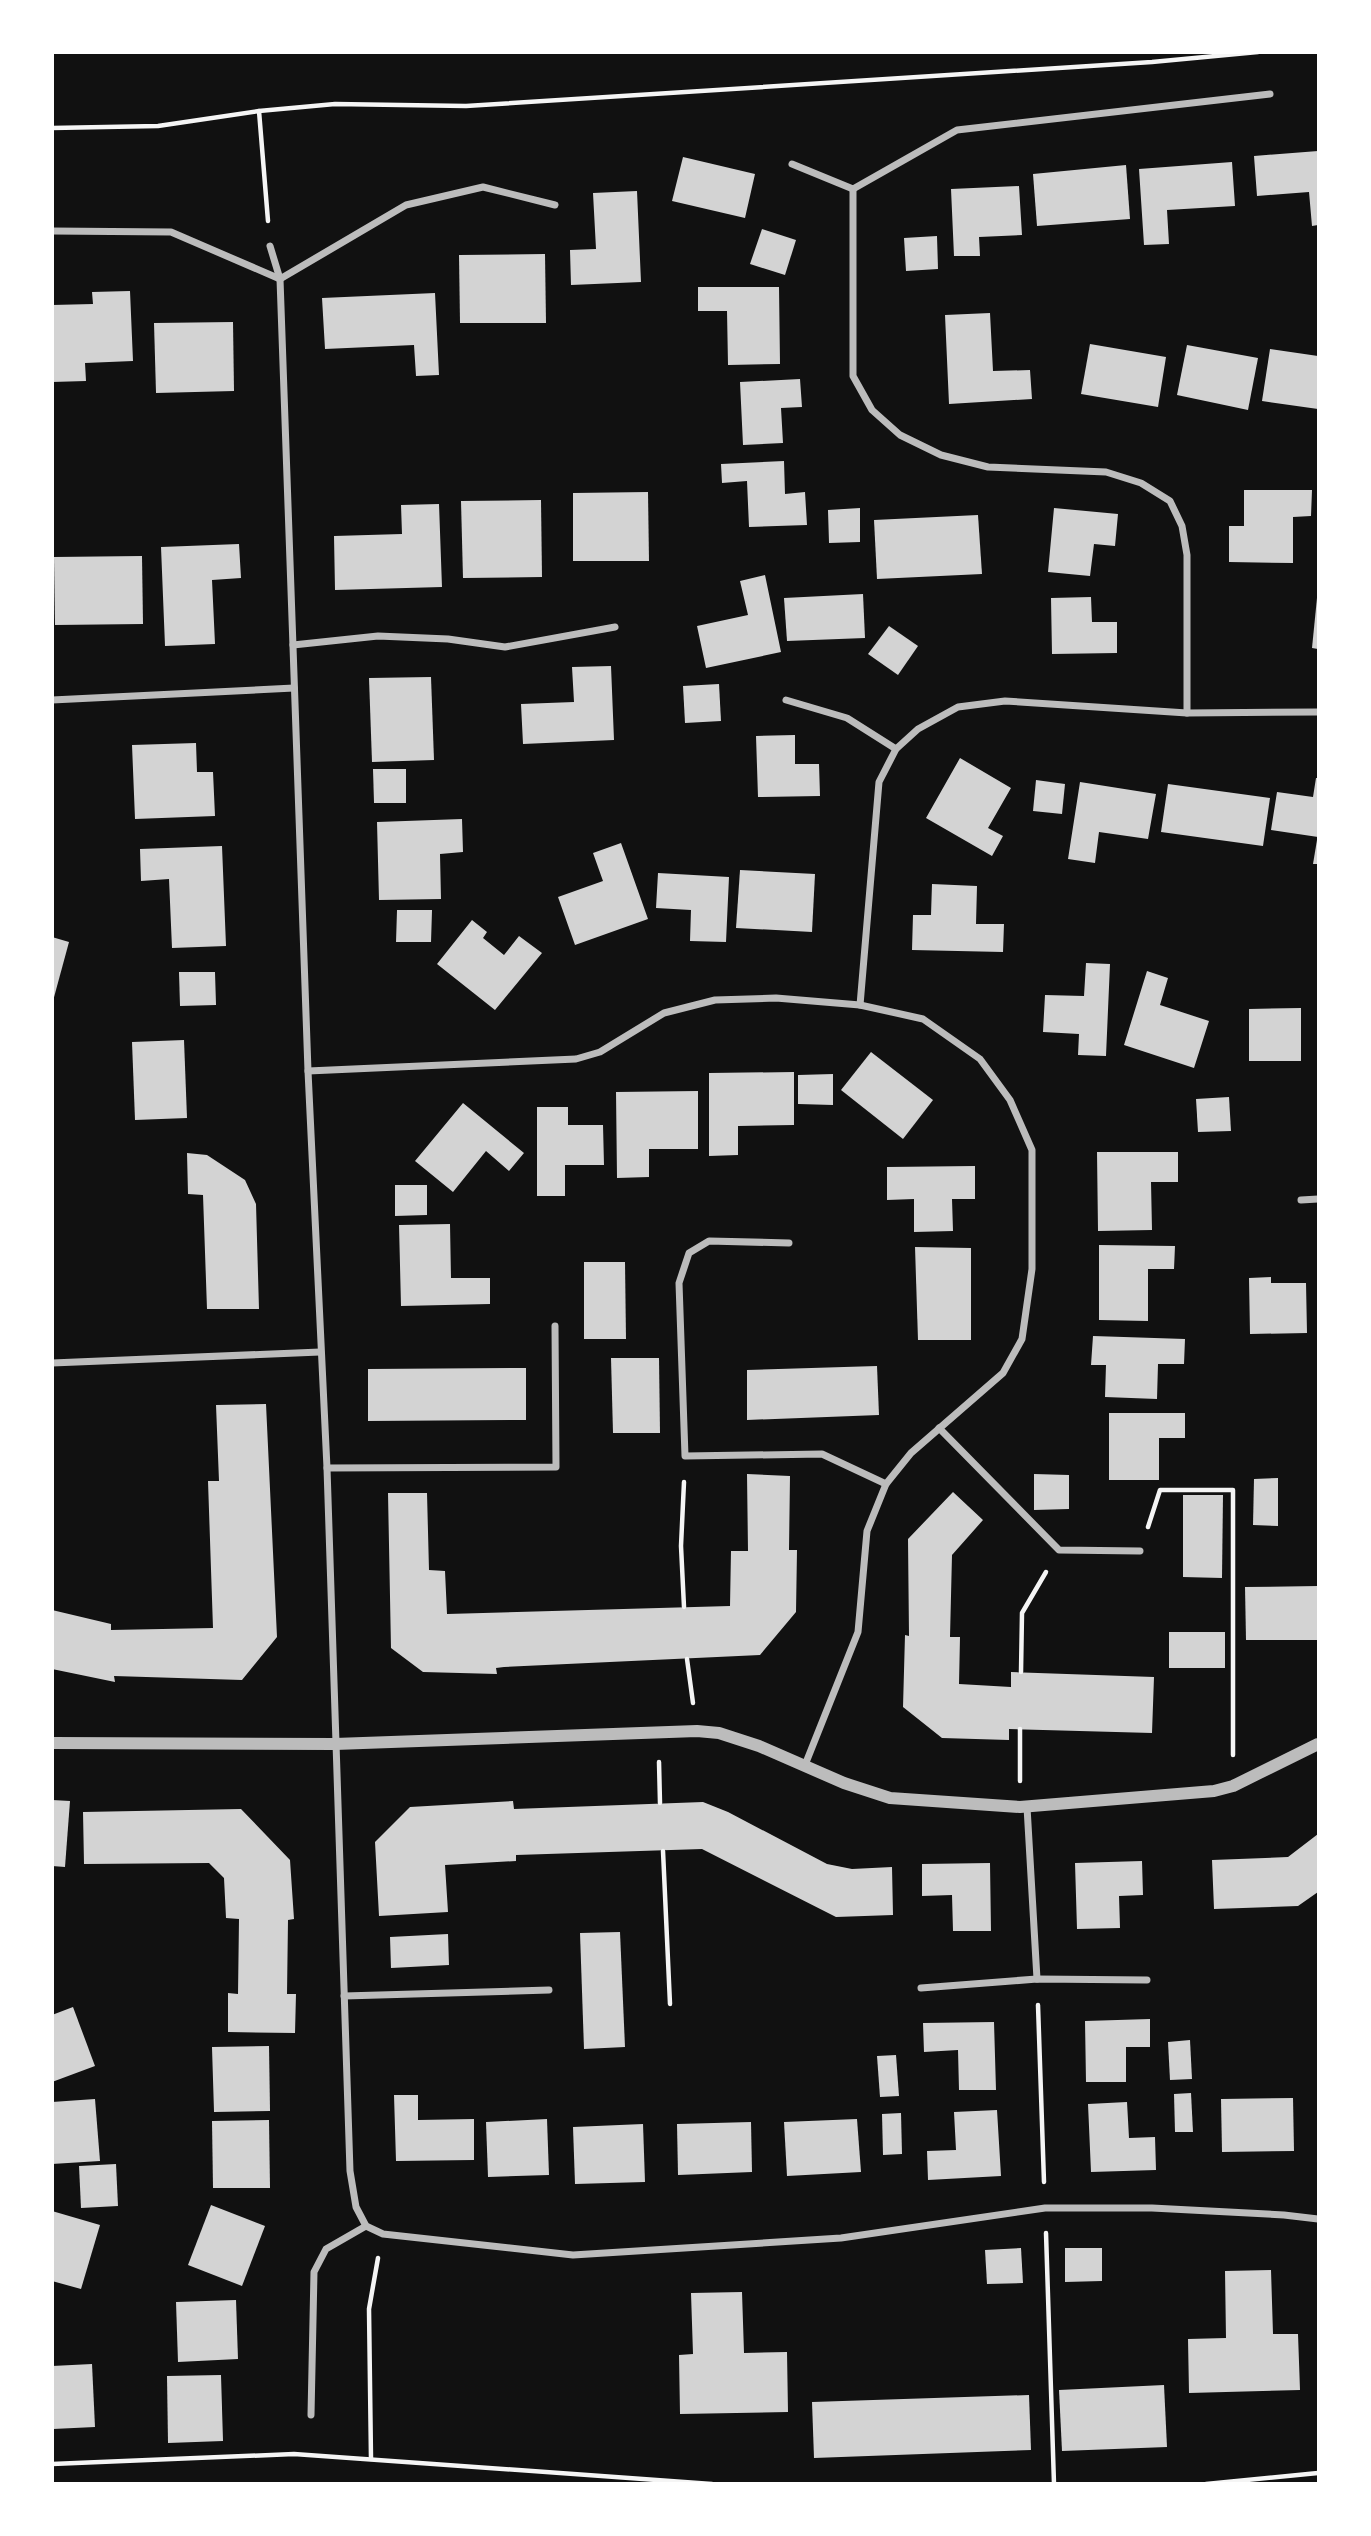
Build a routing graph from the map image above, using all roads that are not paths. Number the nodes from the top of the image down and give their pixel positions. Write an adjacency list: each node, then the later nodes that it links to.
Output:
1 (1270, 94): 3 (street)
2 (792, 164): 3 (street)
3 (853, 189): 14 (street)
4 (555, 205): 7 (street)
5 (52, 231): 7 (street)
6 (270, 246): 7 (street)
7 (280, 279): 9 (street)
8 (615, 627): 9 (street)
9 (293, 645): 10 (street)
10 (294, 688): 11 (street); 17 (street)
11 (52, 700)
12 (786, 700): 15 (street)
13 (1318, 712): 14 (street)
14 (1187, 713): 15 (street)
15 (896, 749): 16 (street)
16 (860, 1005): 17 (street); 24 (street)
17 (308, 1071): 22 (street)
18 (1318, 1199): 19 (street)
19 (1301, 1200)
20 (789, 1243): 26 (street)
21 (555, 1326): 25 (street)
22 (320, 1352): 23 (street); 25 (street)
23 (52, 1363)
24 (939, 1428): 26 (street); 27 (street)
25 (327, 1468): 29 (street)
26 (886, 1483): 31 (street)
27 (1140, 1552)
28 (52, 1744): 29 (street)
29 (335, 1744): 31 (street); 37 (street)
30 (1318, 1744): 32 (street)
31 (805, 1765): 32 (street)
32 (1023, 1807): 33 (street)
33 (1037, 1979): 34 (street); 35 (street)
34 (1147, 1980)
35 (921, 1988)
36 (549, 1990): 37 (street)
37 (344, 1996): 39 (street)
38 (1318, 2219): 39 (street)
39 (366, 2226): 40 (street)
40 (311, 2415)

